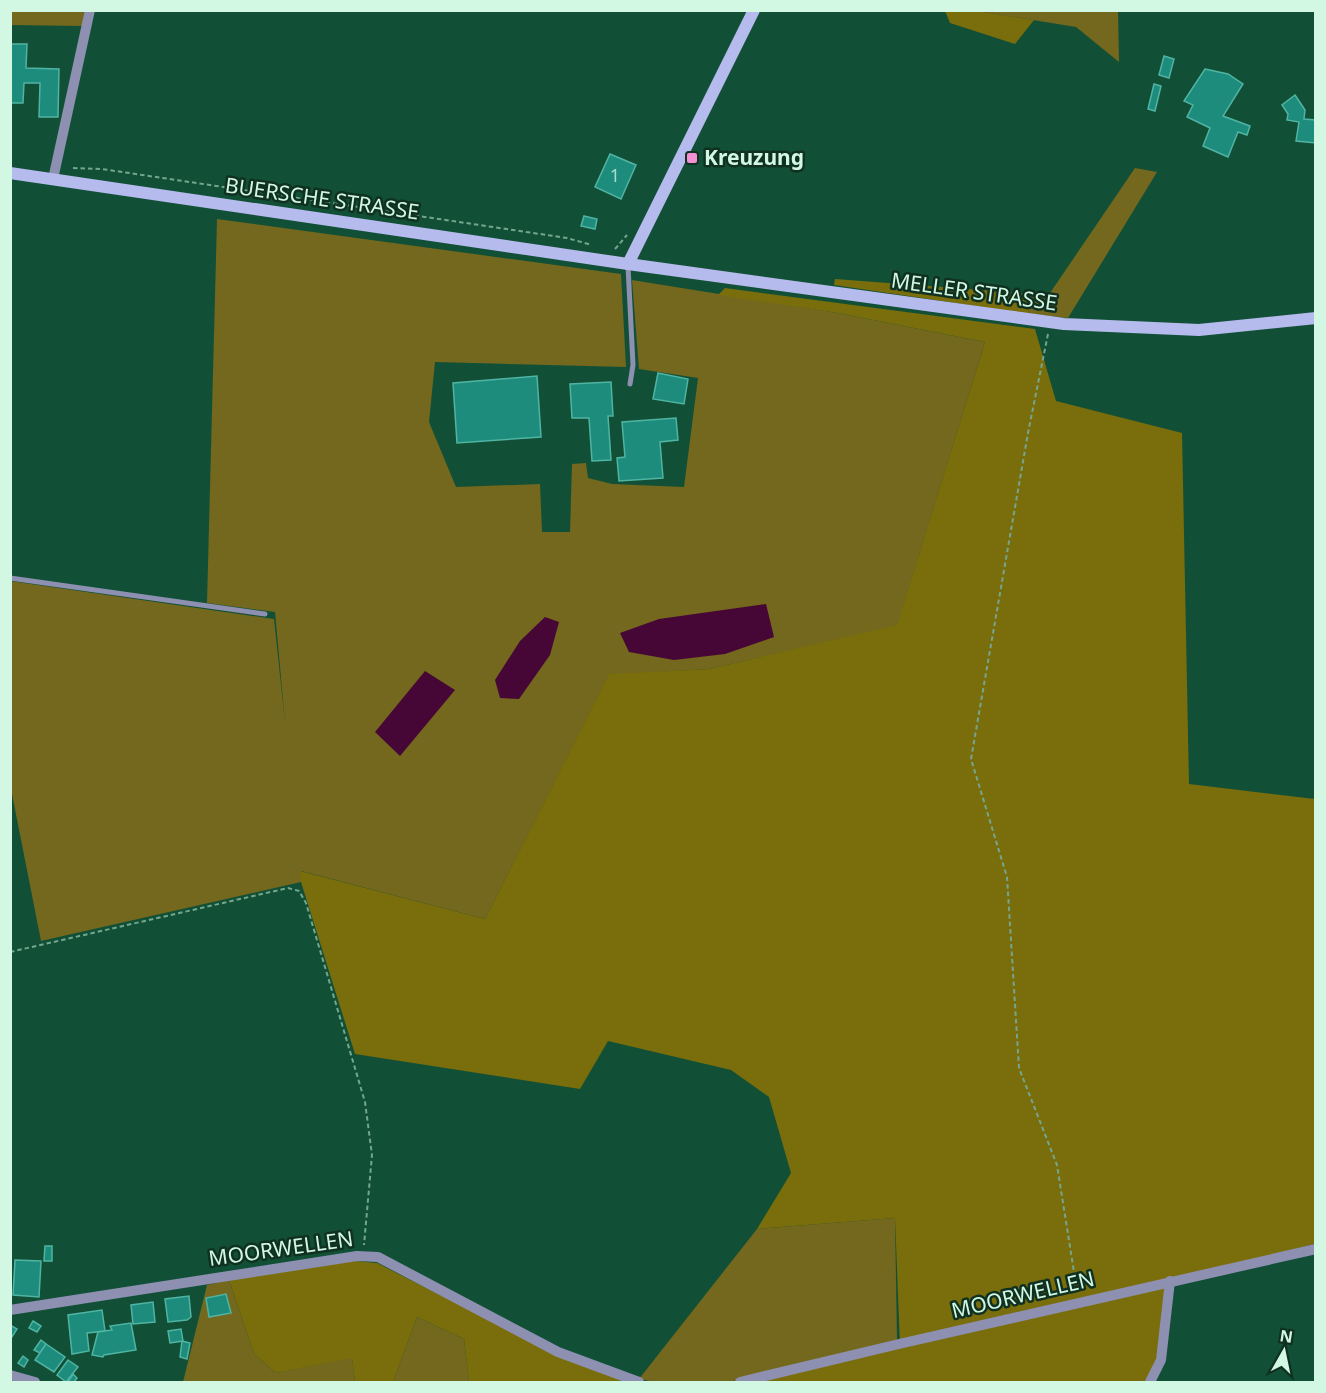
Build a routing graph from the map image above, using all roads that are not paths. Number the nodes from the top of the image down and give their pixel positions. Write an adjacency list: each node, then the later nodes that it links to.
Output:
1 (90, 10): 4 (street)
2 (754, 10): 5 (main road)
3 (10, 173): 4 (main road, BUERSCHE STRASSE)
4 (54, 174): 5 (main road, BUERSCHE STRASSE)
5 (628, 264): 6 (main road, MELLER STRASSE); 7 (lane)
6 (1316, 318)
7 (630, 384)
8 (10, 578): 9 (lane)
9 (265, 614)
10 (1316, 1249): 11 (street, MOORWELLEN)
11 (1170, 1281): 16 (street, MOORWELLEN); 17 (street)
12 (10, 1310): 15 (street, MOORWELLEN)
13 (10, 1375): 14 (street)
14 (35, 1383)
15 (639, 1383)
16 (740, 1383)
17 (1150, 1383)

